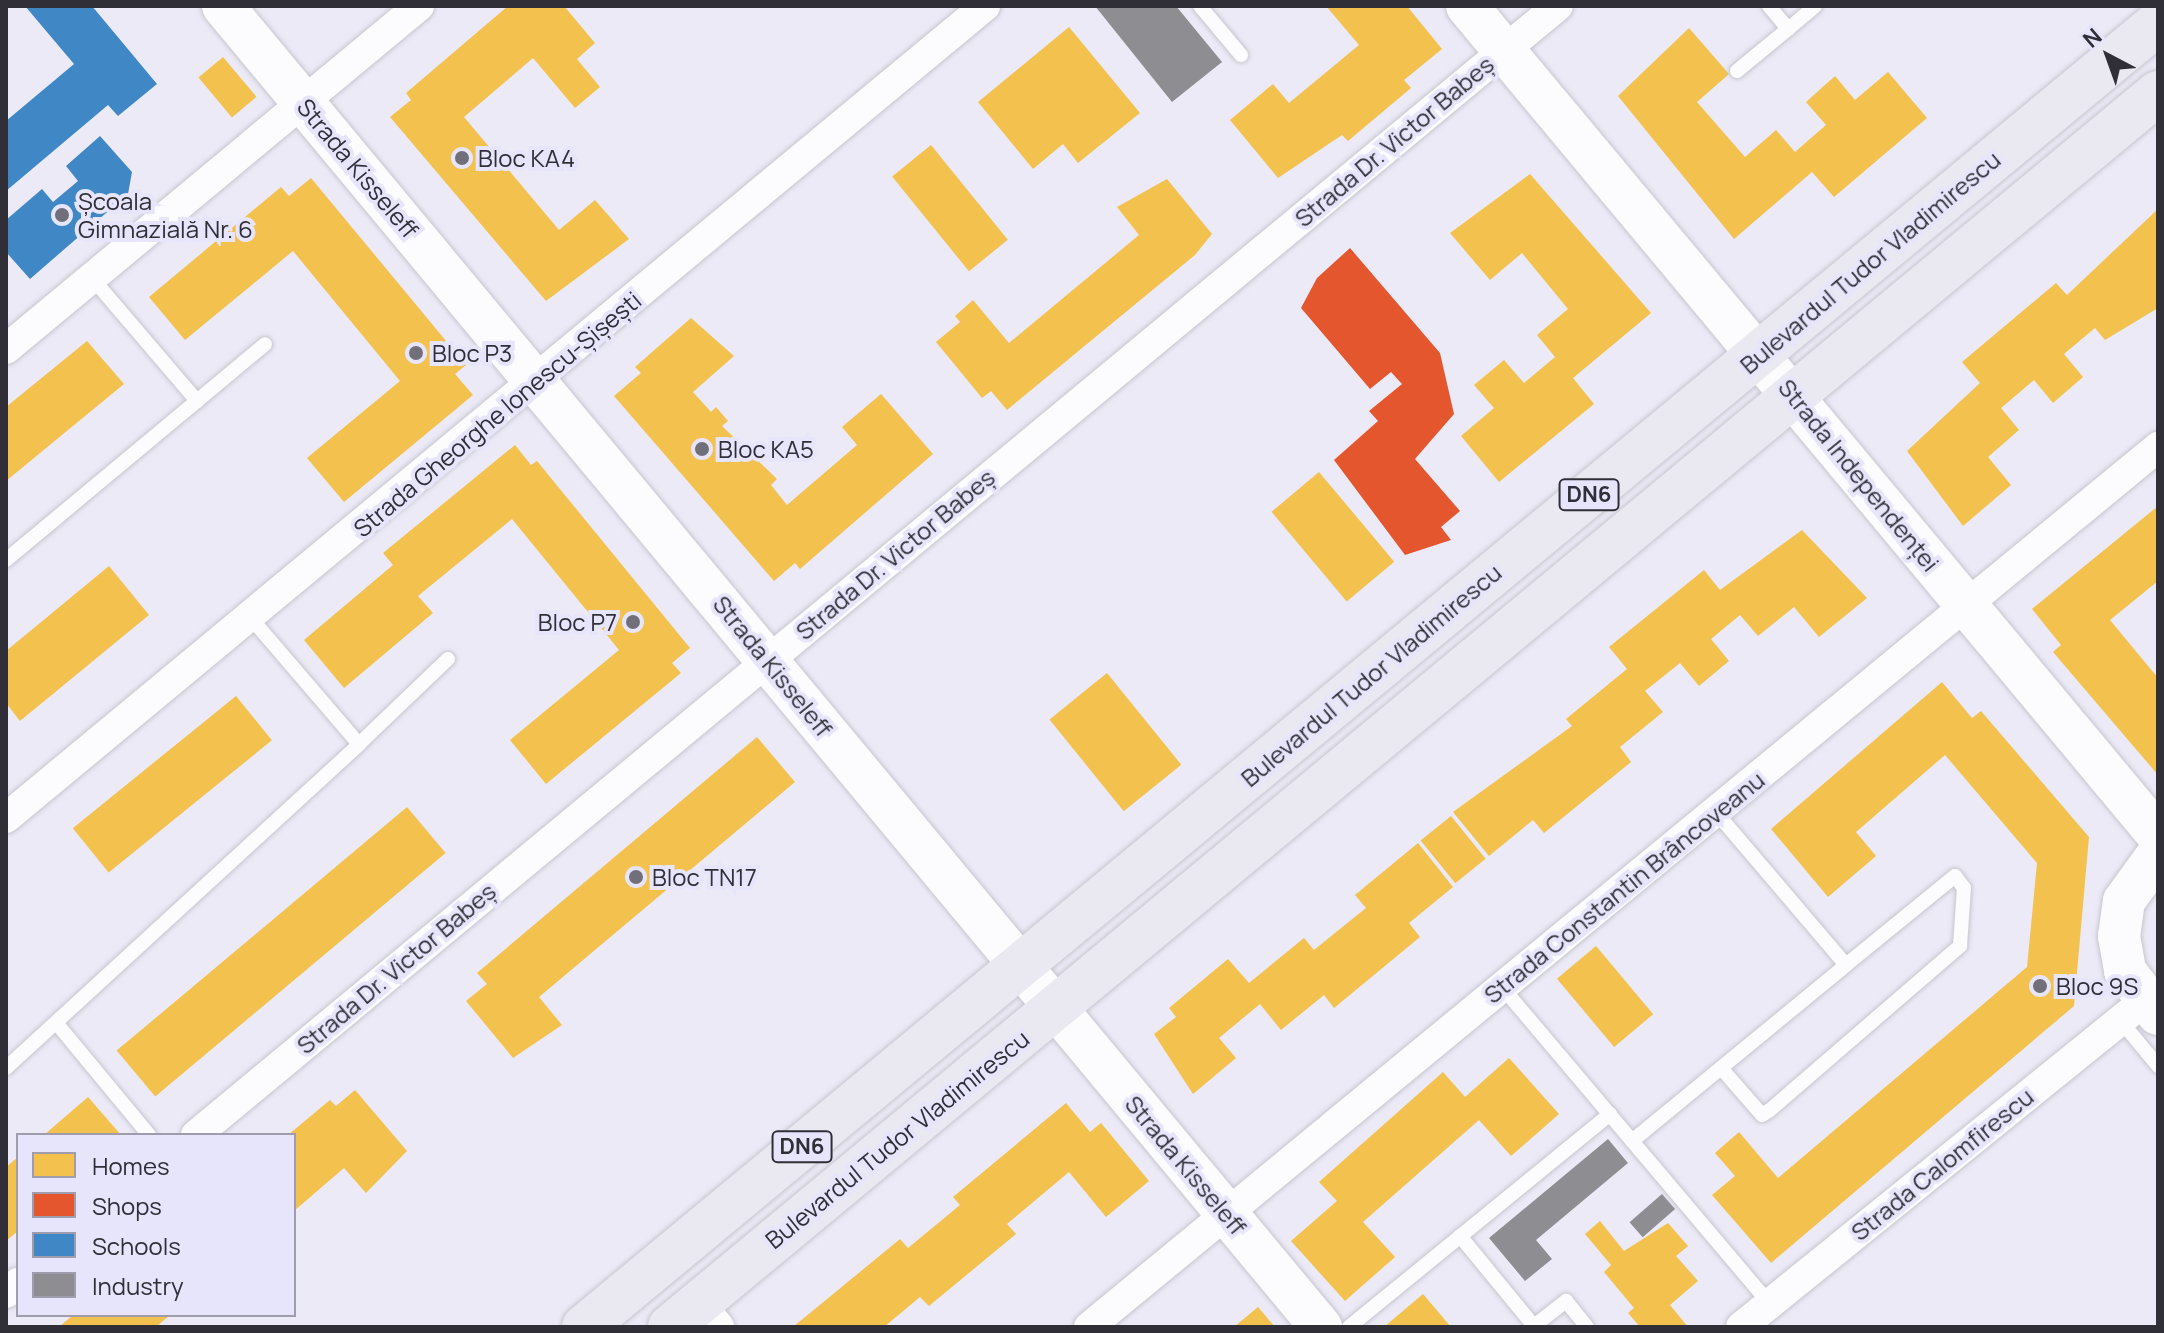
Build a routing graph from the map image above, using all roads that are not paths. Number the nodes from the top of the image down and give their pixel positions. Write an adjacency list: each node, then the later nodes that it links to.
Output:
1 (223, 6): 15 (street, Strada Kisseleff)
2 (419, 6): 15 (street)
3 (985, 6): 20 (street, Strada Gheorghe Ionescu-Șișești)
4 (1200, 6): 12 (lane)
5 (1467, 6): 11 (street, Strada Independenței)
6 (1558, 6): 11 (street, Strada Dr. Victor Babeș)
7 (1769, 6): 10 (lane)
8 (1815, 6): 10 (lane)
9 (2158, 23): 19 (main road, Bulevardul Tudor Vladimirescu / DN6)
10 (1788, 29): 13 (lane)
11 (1504, 51): 19 (street, Strada Independenței); 28 (street, Strada Dr. Victor Babeș)
12 (1241, 55)
13 (1737, 71)
14 (2158, 93): 21 (main road, Bulevardul Tudor Vladimirescu / DN6)
15 (304, 102): 16 (street); 20 (street, Strada Kisseleff)
16 (92, 278): 18 (street); 22 (lane)
17 (265, 344): 22 (lane)
18 (6, 349)
19 (1760, 353): 21 (street, Strada Independenței); 35 (main road, Bulevardul Tudor Vladimirescu / DN6)
20 (536, 382): 26 (street, Strada Gheorghe Ionescu-Șișești); 28 (street, Strada Kisseleff)
21 (1796, 398): 25 (street, Strada Independenței); 37 (main road, Bulevardul Tudor Vladimirescu / DN6)
22 (197, 401): 24 (lane)
23 (2158, 447): 25 (street, Strada Constantin Brâncoveanu)
24 (6, 560)
25 (1966, 606): 30 (street, Strada Constantin Brâncoveanu); 32 (street, Strada Independenței)
26 (250, 617): 29 (lane); 31 (street, Strada Gheorghe Ionescu-Șișești)
27 (448, 659): 29 (lane)
28 (768, 659): 35 (street, Strada Kisseleff); 45 (street, Strada Dr. Victor Babeș)
29 (359, 744): 39 (lane)
30 (1716, 812): 34 (lane); 36 (street, Strada Constantin Brâncoveanu)
31 (6, 818)
32 (2158, 835)
33 (2158, 854): 38 (street)
34 (1846, 965): 42 (lane); 42 (lane)
35 (1020, 967): 37 (street, Strada Kisseleff); 51 (main road, Bulevardul Tudor Vladimirescu / DN6)
36 (1502, 987): 43 (lane); 47 (street, Strada Constantin Brâncoveanu)
37 (1054, 1011): 47 (street, Strada Kisseleff); 50 (main road, Bulevardul Tudor Vladimirescu / DN6)
38 (2140, 1012): 40 (lane); 49 (street, Strada Calomfirescu)
39 (58, 1025): 41 (lane); 44 (lane)
40 (2158, 1066)
41 (6, 1068)
42 (1721, 1068): 46 (lane)
43 (1610, 1114): 46 (lane); 48 (lane)
44 (147, 1133)
45 (198, 1133)
46 (1632, 1141): 49 (lane)
47 (1227, 1213): 52 (street, Strada Constantin Brâncoveanu); 53 (street, Strada Kisseleff)
48 (1460, 1236): 54 (lane); 55 (lane)
49 (1770, 1304): 56 (street, Strada Calomfirescu)
50 (696, 1319)
51 (584, 1327)
52 (1089, 1327)
53 (1321, 1327)
54 (1349, 1327)
55 (1587, 1327)
56 (1741, 1327)

